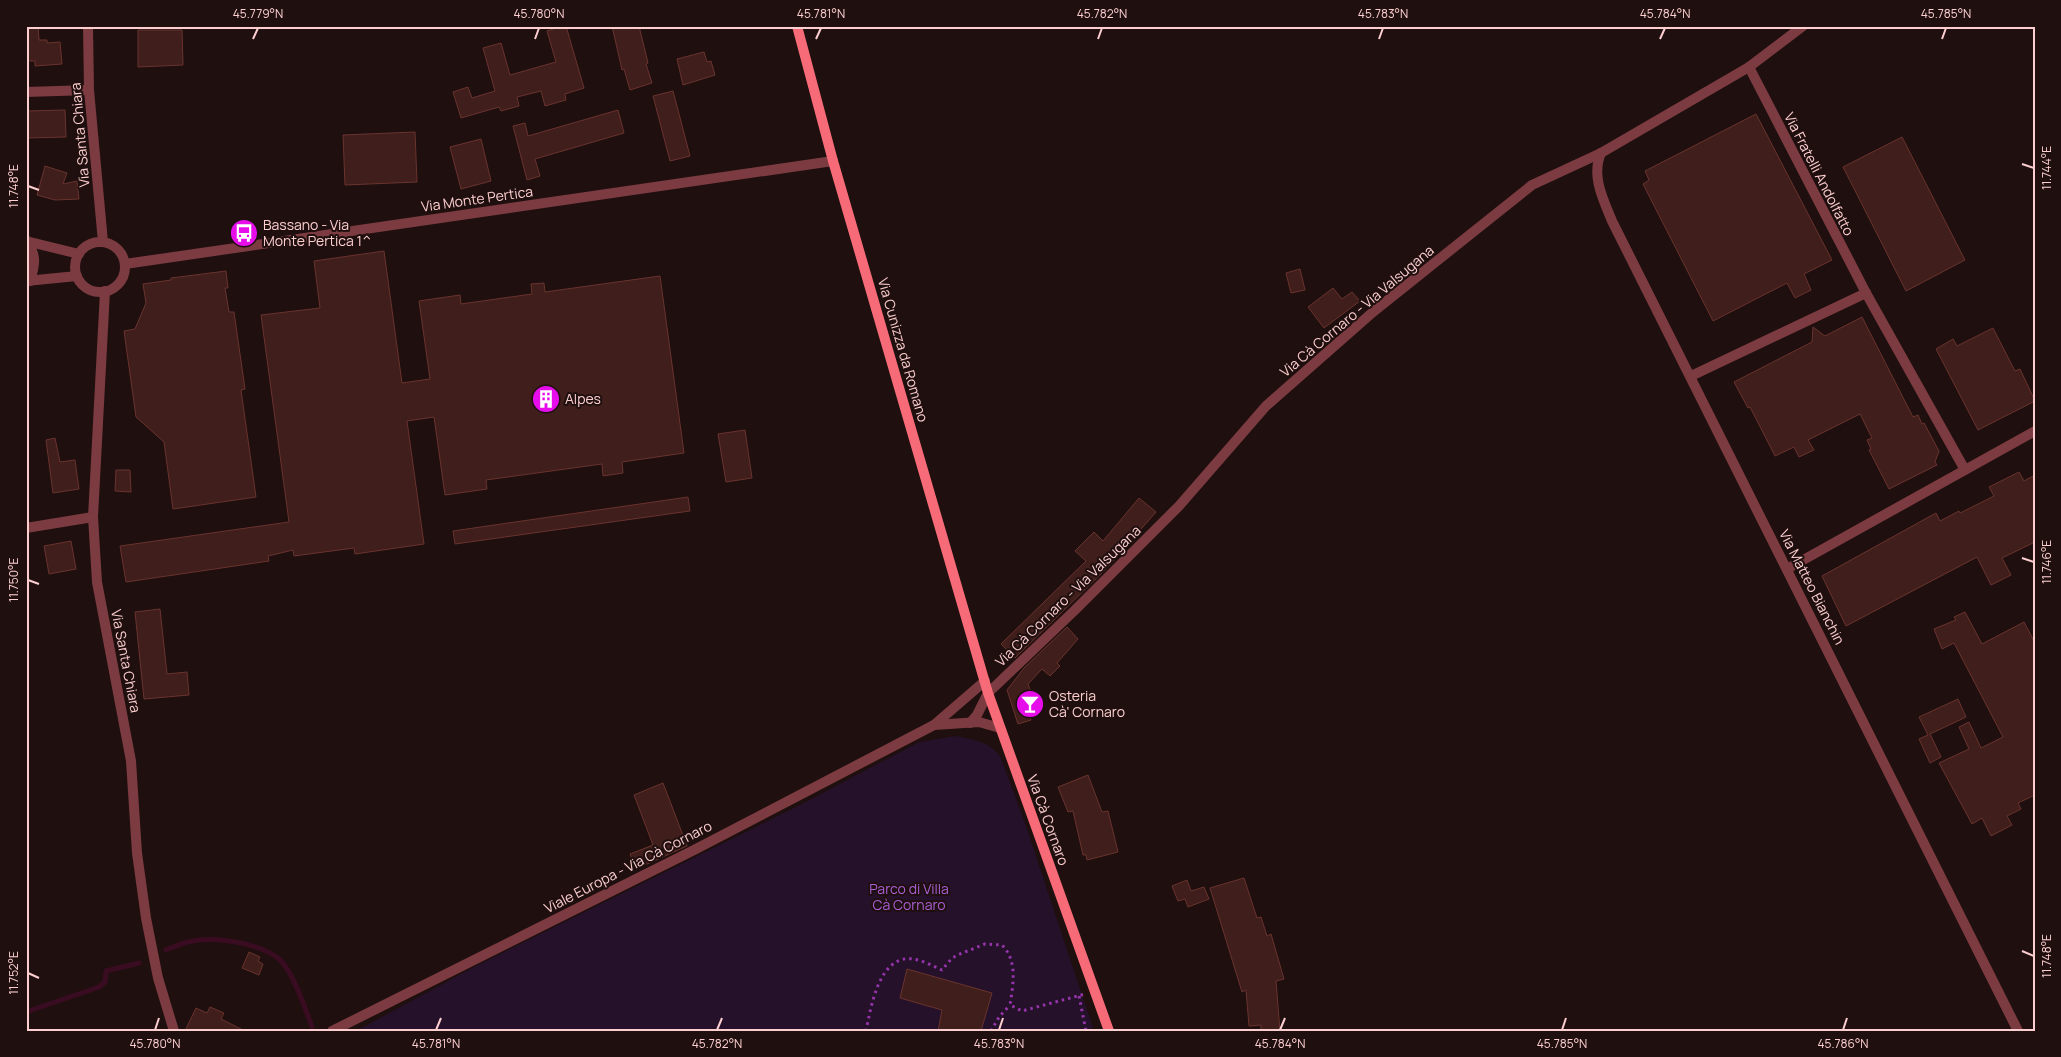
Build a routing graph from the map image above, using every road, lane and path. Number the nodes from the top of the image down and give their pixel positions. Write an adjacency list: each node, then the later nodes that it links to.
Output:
1 (88, 26): 5 (street, Via Santa Chiara)
2 (797, 26): 8 (main road, Via Cunizza da Romano)
3 (1804, 26): 4 (street, Via Cà Cornaro - Via Valsugana)
4 (1749, 67): 7 (street, Via Cà Cornaro - Via Valsugana); 16 (street, Via Fratelli Andolfatto)
5 (89, 90): 6 (street); 10 (street, Via Santa Chiara)
6 (26, 92)
7 (1601, 152): 17 (street, Via Matteo Bianchin); 24 (street, Via Cà Cornaro - Via Valsugana)
8 (833, 161): 12 (street, Via Monte Pertica); 23 (main road, Via Cunizza da Romano)
9 (27, 241): 11 (street); 14 (street)
10 (103, 242): 11 (street); 12 (street)
11 (79, 254): 13 (street)
12 (125, 264): 15 (street)
13 (77, 276): 14 (street); 15 (street)
14 (28, 281)
15 (105, 291): 20 (street, Via Santa Chiara)
16 (1866, 293): 17 (street); 19 (street, Via Fratelli Andolfatto)
17 (1691, 376): 22 (street, Via Matteo Bianchin)
18 (2035, 431): 19 (street)
19 (1965, 470): 22 (street)
20 (93, 517): 21 (street); 31 (street, Via Santa Chiara)
21 (26, 528)
22 (1787, 569): 37 (street, Via Matteo Bianchin)
23 (985, 681): 24 (main road, Via Cà Cornaro); 26 (street)
24 (988, 693): 25 (street, Via Cà Cornaro - Via Valsugana); 27 (main road, Via Cà Cornaro)
25 (970, 723): 26 (street); 27 (street)
26 (934, 725): 32 (street, Viale Europa - Via Cà Cornaro)
27 (1000, 728): 28 (main road, Via Cà Cornaro)
28 (1095, 991): 29 (path); 36 (main road, Via Cà Cornaro)
29 (1079, 996): 30 (path); 35 (path)
30 (1010, 1005): 33 (path); 34 (path)
31 (174, 1031)
32 (332, 1031)
33 (866, 1031)
34 (991, 1031)
35 (1086, 1031)
36 (1110, 1031)
37 (2018, 1031)

